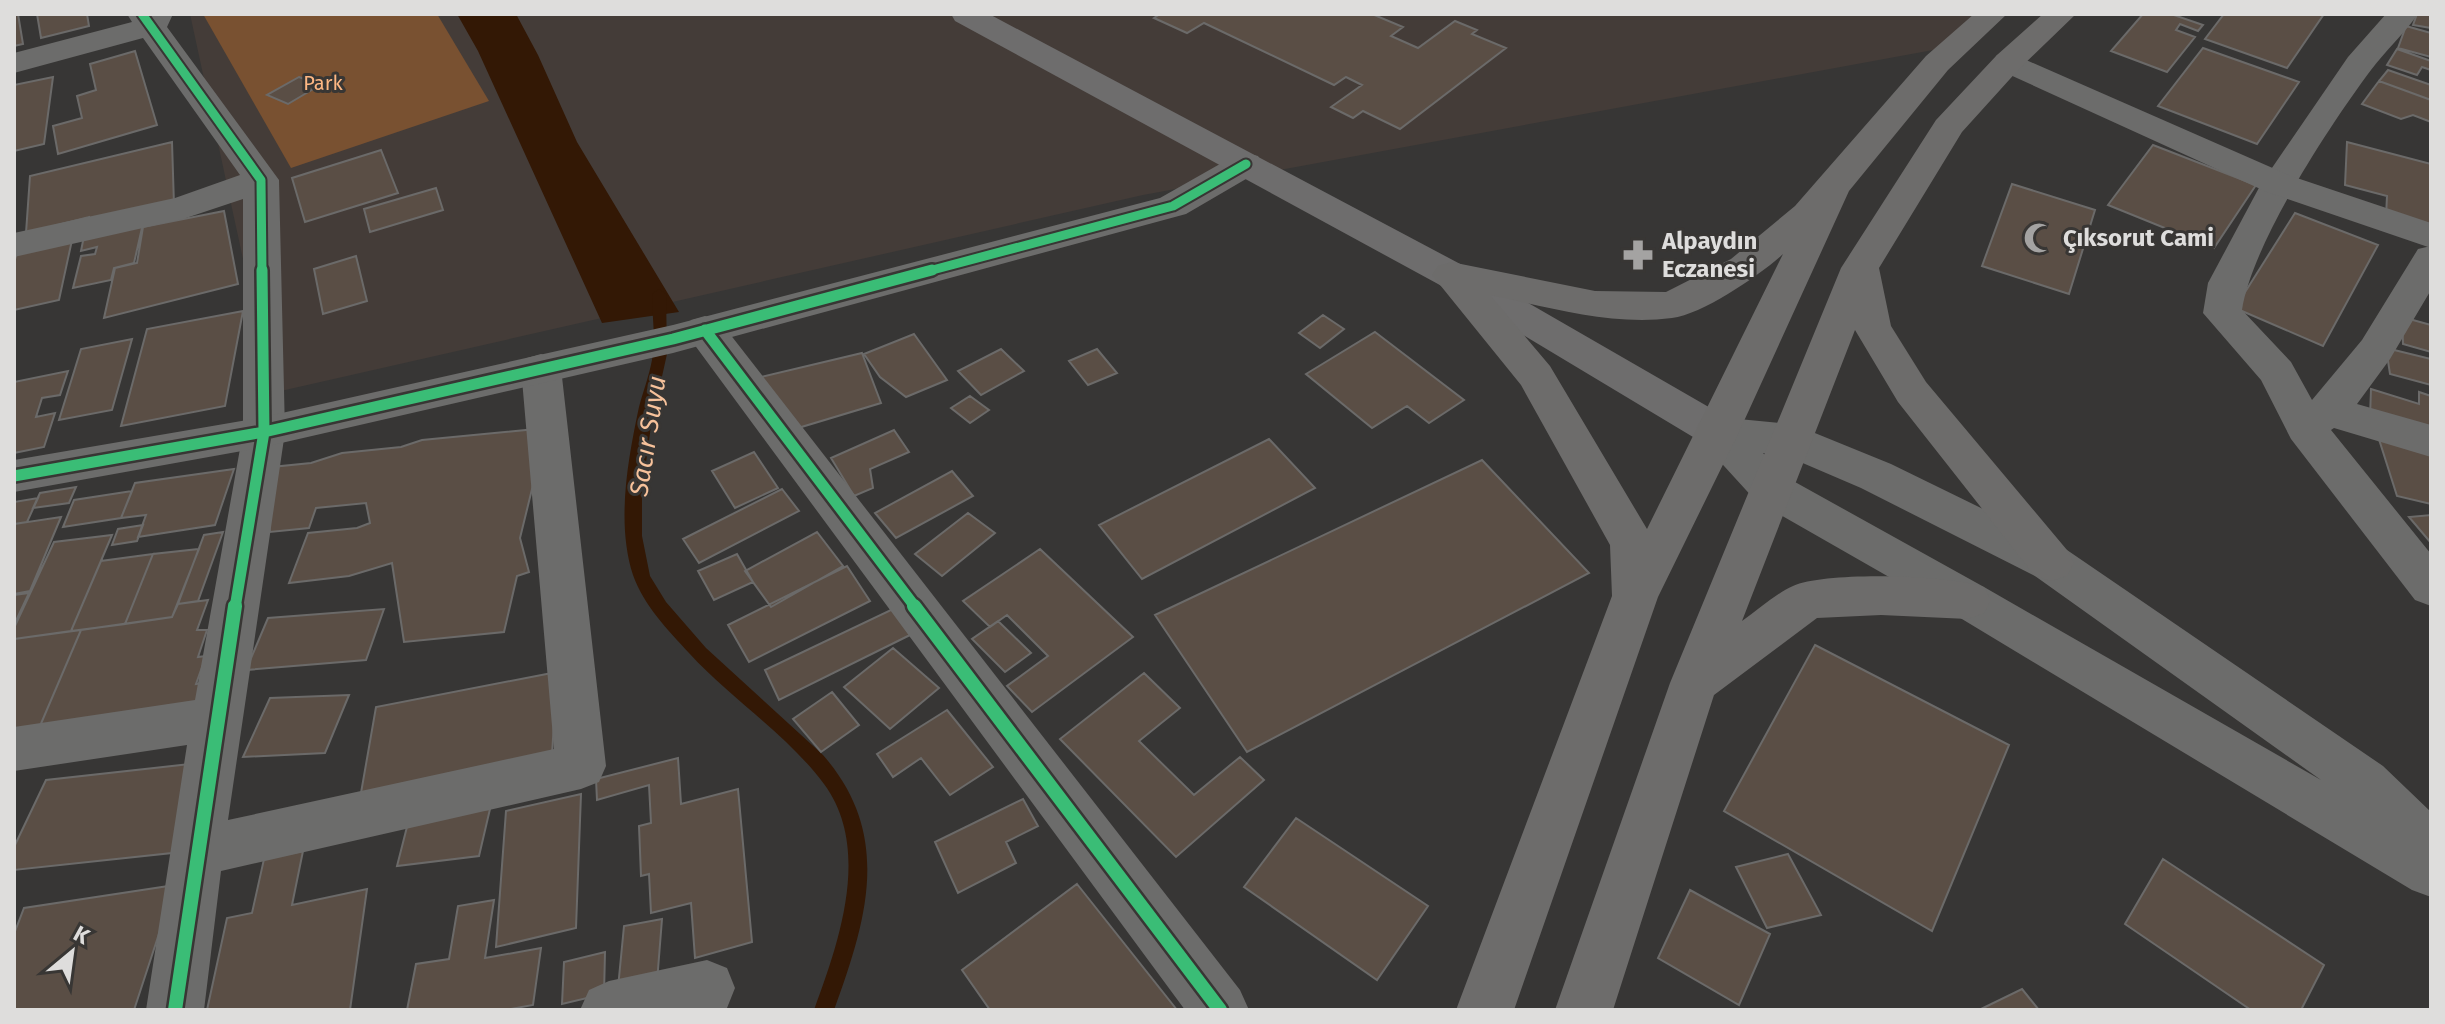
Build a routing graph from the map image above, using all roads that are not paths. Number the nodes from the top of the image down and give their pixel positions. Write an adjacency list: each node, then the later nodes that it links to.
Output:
1 (966, 14): 8 (main road)
2 (1992, 14): 11 (main road)
3 (2061, 14): 6 (main road)
4 (2403, 14): 10 (street)
5 (151, 18): 7 (street); 9 (street)
6 (2008, 62): 10 (street); 15 (main road)
7 (14, 63)
8 (1246, 164): 16 (main road); 17 (street)
9 (261, 180): 13 (street); 20 (street)
10 (2279, 184): 12 (street); 19 (street)
11 (1833, 188): 16 (main road); 21 (main road)
12 (2431, 236)
13 (14, 245)
14 (2431, 258): 19 (street)
15 (1860, 268): 22 (main road); 26 (main road)
16 (1451, 275): 21 (main road); 28 (main road)
17 (689, 334): 18 (street); 39 (street)
18 (541, 368): 20 (street); 34 (street)
19 (2318, 420): 23 (street); 27 (street)
20 (264, 432): 24 (street); 31 (street)
21 (1718, 432): 22 (street); 25 (street); 28 (main road)
22 (1790, 440): 25 (main road); 26 (street)
23 (2431, 441)
24 (14, 476)
25 (1771, 489): 29 (street); 30 (main road)
26 (2051, 563): 33 (street)
27 (2431, 587)
28 (1635, 597): 40 (main road)
29 (1968, 600): 30 (main road); 35 (street)
30 (1694, 683): 41 (main road)
31 (216, 719): 32 (street); 34 (street)
32 (14, 749)
33 (2431, 847)
34 (199, 851): 37 (street)
35 (2431, 872)
36 (707, 988): 38 (street)
37 (175, 1010)
38 (609, 1010)
39 (1220, 1010)
40 (1485, 1010)
41 (1584, 1010)

